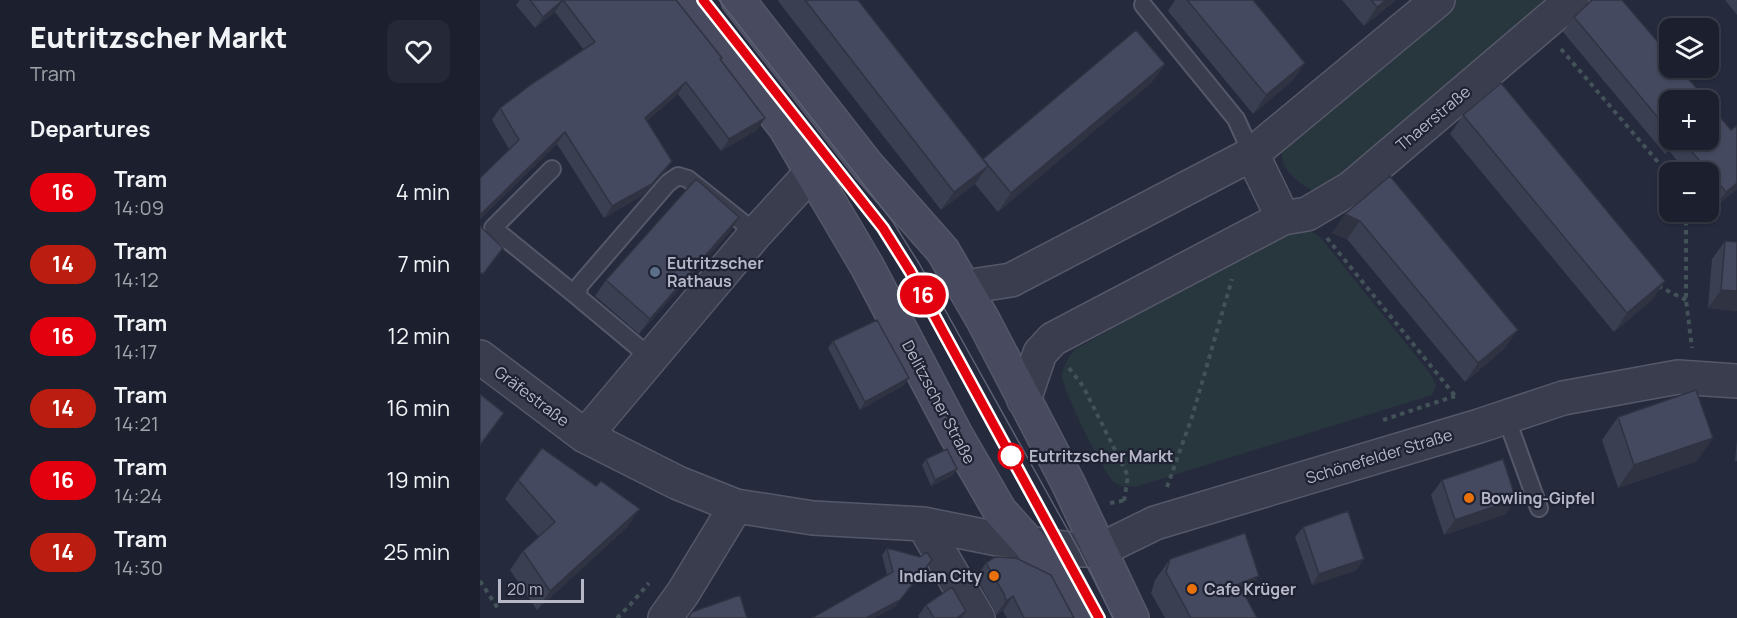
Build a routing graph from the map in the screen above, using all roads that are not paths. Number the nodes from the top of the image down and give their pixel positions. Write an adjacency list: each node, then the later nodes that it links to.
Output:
1 (685, 0): 8 (main road, Delitzscher Straße)
2 (738, 0): 11 (main road)
3 (1438, 0): 6 (street)
4 (1572, 0): 9 (street, Thaerstraße)
5 (1143, 5): 6 (lane)
6 (1252, 154): 9 (street); 11 (street)
7 (552, 169): 12 (lane)
8 (812, 172): 10 (street); 22 (main road, Delitzscher Straße)
9 (1295, 216): 16 (street, Thaerstraße)
10 (756, 233): 12 (lane); 14 (street)
11 (965, 287): 16 (main road)
12 (578, 297): 14 (lane)
13 (480, 357): 18 (street, Gräfestraße)
14 (651, 358): 18 (street)
15 (1737, 381): 17 (street, Schönefelder Straße)
16 (1024, 400): 23 (main road)
17 (1493, 421): 20 (lane); 23 (street, Schönefelder Straße)
18 (585, 436): 19 (street)
19 (736, 506): 21 (street); 24 (street)
20 (1539, 508)
21 (923, 524): 22 (street); 25 (street)
22 (1026, 542): 23 (street, Schönefelder Straße); 26 (main road, Delitzscher Straße)
23 (1100, 550): 27 (main road)
24 (665, 618)
25 (978, 618)
26 (1084, 618)
27 (1132, 618)

